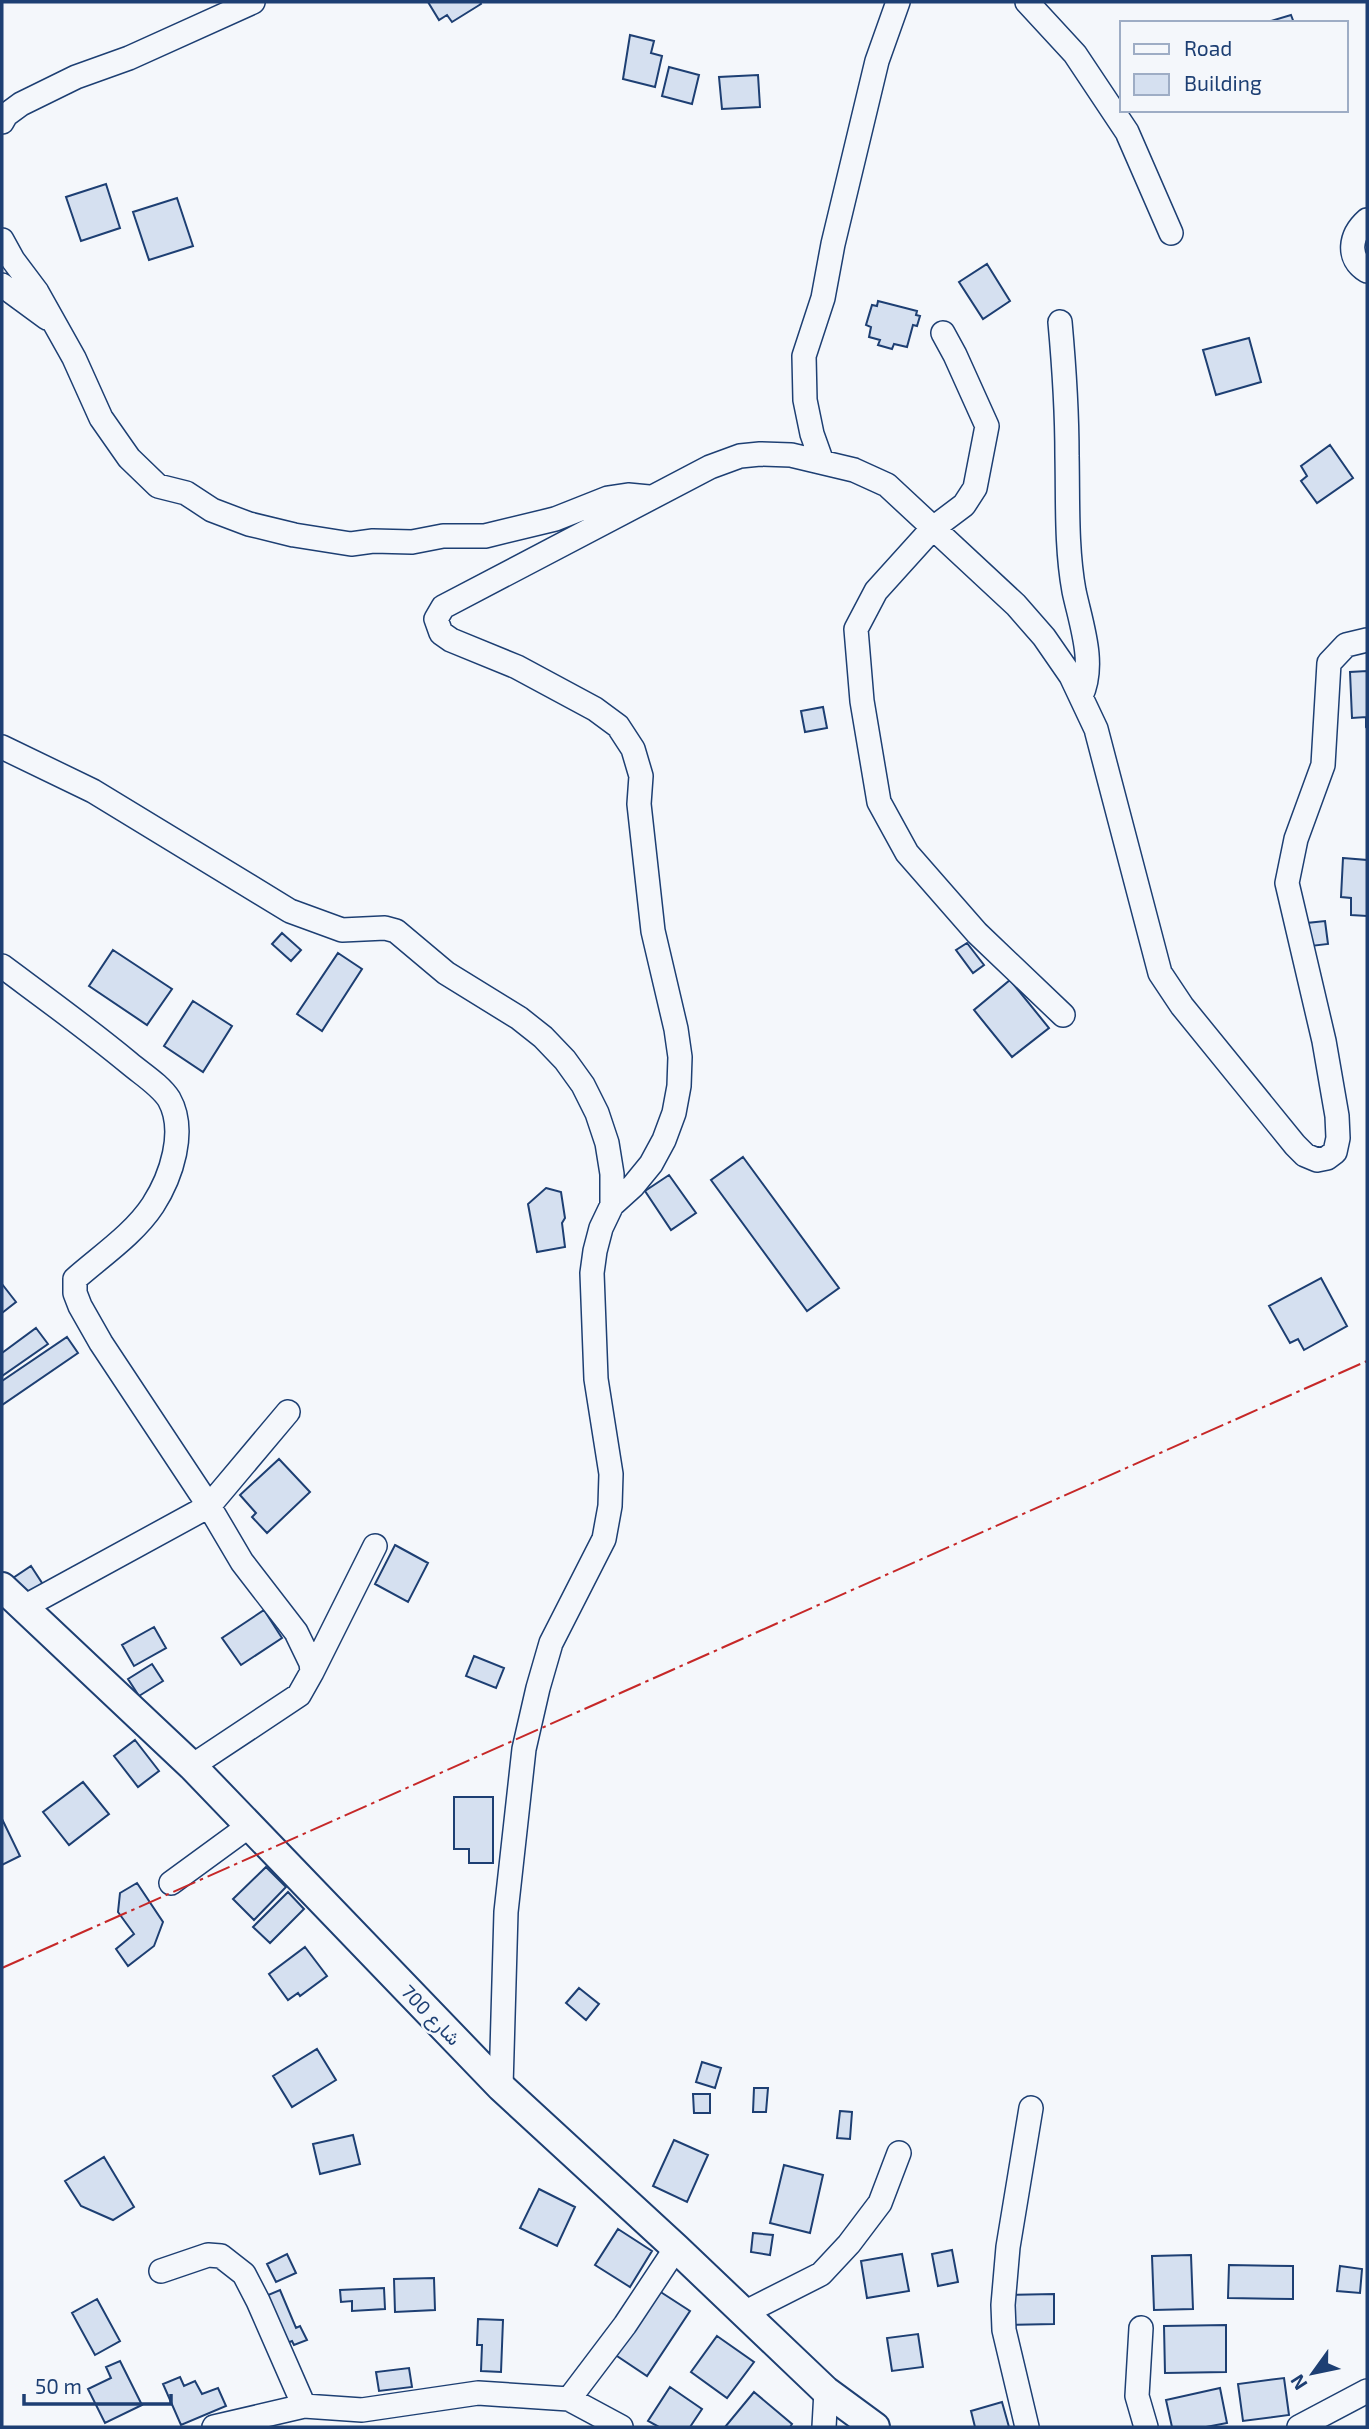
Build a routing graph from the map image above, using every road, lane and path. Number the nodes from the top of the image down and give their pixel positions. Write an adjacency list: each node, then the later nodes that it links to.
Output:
1 (253, 2): 4 (street)
2 (898, 2): 13 (street)
3 (1027, 2): 6 (street)
4 (2, 122)
5 (1367, 220): 8 (street)
6 (1171, 233)
7 (2, 240): 10 (street)
8 (1367, 271)
9 (2, 285): 10 (street)
10 (50, 320): 14 (street)
11 (1060, 322): 17 (street)
12 (943, 333): 15 (street)
13 (822, 462): 14 (street); 15 (street)
14 (652, 498): 21 (street)
15 (932, 529): 17 (street); 20 (street)
16 (1367, 640): 17 (street)
17 (1081, 696)
18 (2, 747): 21 (street)
19 (2, 966): 23 (street)
20 (1063, 1015)
21 (612, 1206): 31 (street)
22 (288, 1412): 23 (street)
23 (209, 1506): 26 (street); 27 (street)
24 (375, 1546): 27 (street)
25 (2, 1587): 26 (main road, شارع 700)
26 (24, 1607): 28 (main road, شارع 700)
27 (312, 1672): 28 (street)
28 (192, 1766): 29 (main road, شارع 700)
29 (249, 1826): 30 (street); 31 (main road, شارع 700)
30 (171, 1883)
31 (501, 2087): 34 (main road, شارع 700)
32 (1031, 2108): 47 (street)
33 (899, 2153): 36 (street)
34 (676, 2248): 36 (main road, شارع 700); 40 (street)
35 (161, 2270): 41 (street)
36 (744, 2313): 38 (main road, شارع 700)
37 (1141, 2328): 48 (street)
38 (827, 2391): 45 (street); 46 (main road, شارع 700)
39 (1367, 2392): 49 (street)
40 (569, 2399): 42 (street); 44 (street)
41 (304, 2406): 42 (street); 43 (street)
42 (364, 2418)
43 (214, 2427)
44 (621, 2427)
45 (824, 2427)
46 (875, 2427)
47 (1027, 2427)
48 (1146, 2427)
49 (1299, 2427)

